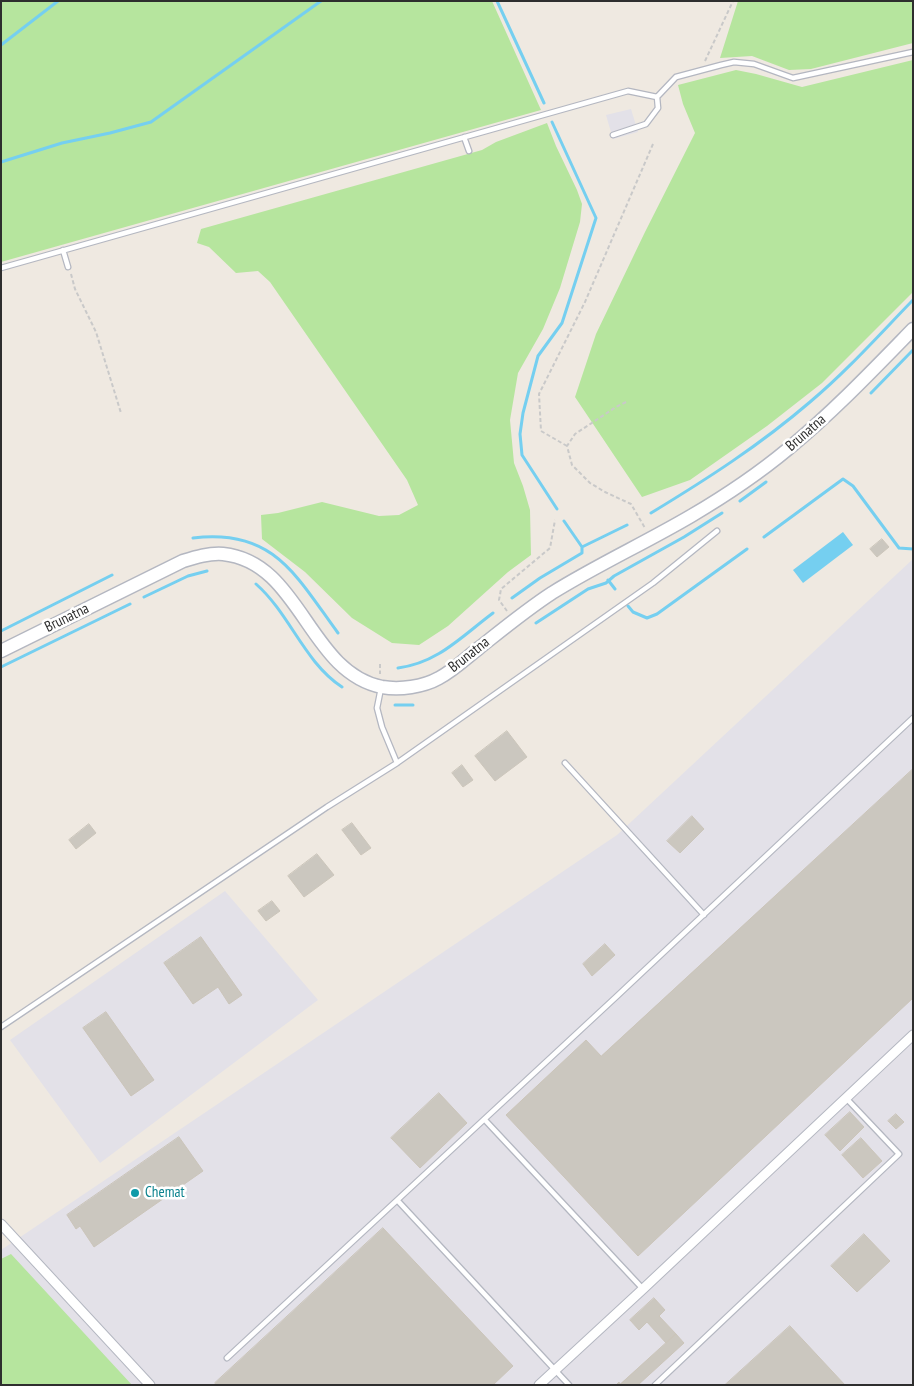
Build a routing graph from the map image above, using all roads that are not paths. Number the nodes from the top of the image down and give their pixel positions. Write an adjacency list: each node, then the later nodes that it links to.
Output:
1 (913, 52): 2 (lane)
2 (657, 97): 3 (lane); 4 (lane)
3 (613, 135)
4 (464, 137): 5 (lane); 6 (lane)
5 (469, 151)
6 (64, 250): 7 (lane); 8 (lane)
7 (68, 267)
8 (1, 268)
9 (913, 329): 12 (street, Brunatna)
10 (717, 531): 14 (lane)
11 (1, 651): 12 (street, Brunatna)
12 (381, 682): 14 (lane)
13 (913, 718): 16 (lane)
14 (397, 763): 17 (lane)
15 (565, 763): 16 (lane)
16 (704, 914): 20 (lane)
17 (1, 1027)
18 (913, 1035): 19 (street)
19 (846, 1098): 23 (street); 29 (lane)
20 (484, 1120): 21 (lane); 23 (lane)
21 (398, 1201): 24 (lane); 25 (lane)
22 (1, 1224): 26 (street)
23 (644, 1289): 25 (street)
24 (227, 1358)
25 (555, 1370): 27 (street); 28 (lane)
26 (150, 1385)
27 (538, 1385)
28 (569, 1385)
29 (655, 1385)

